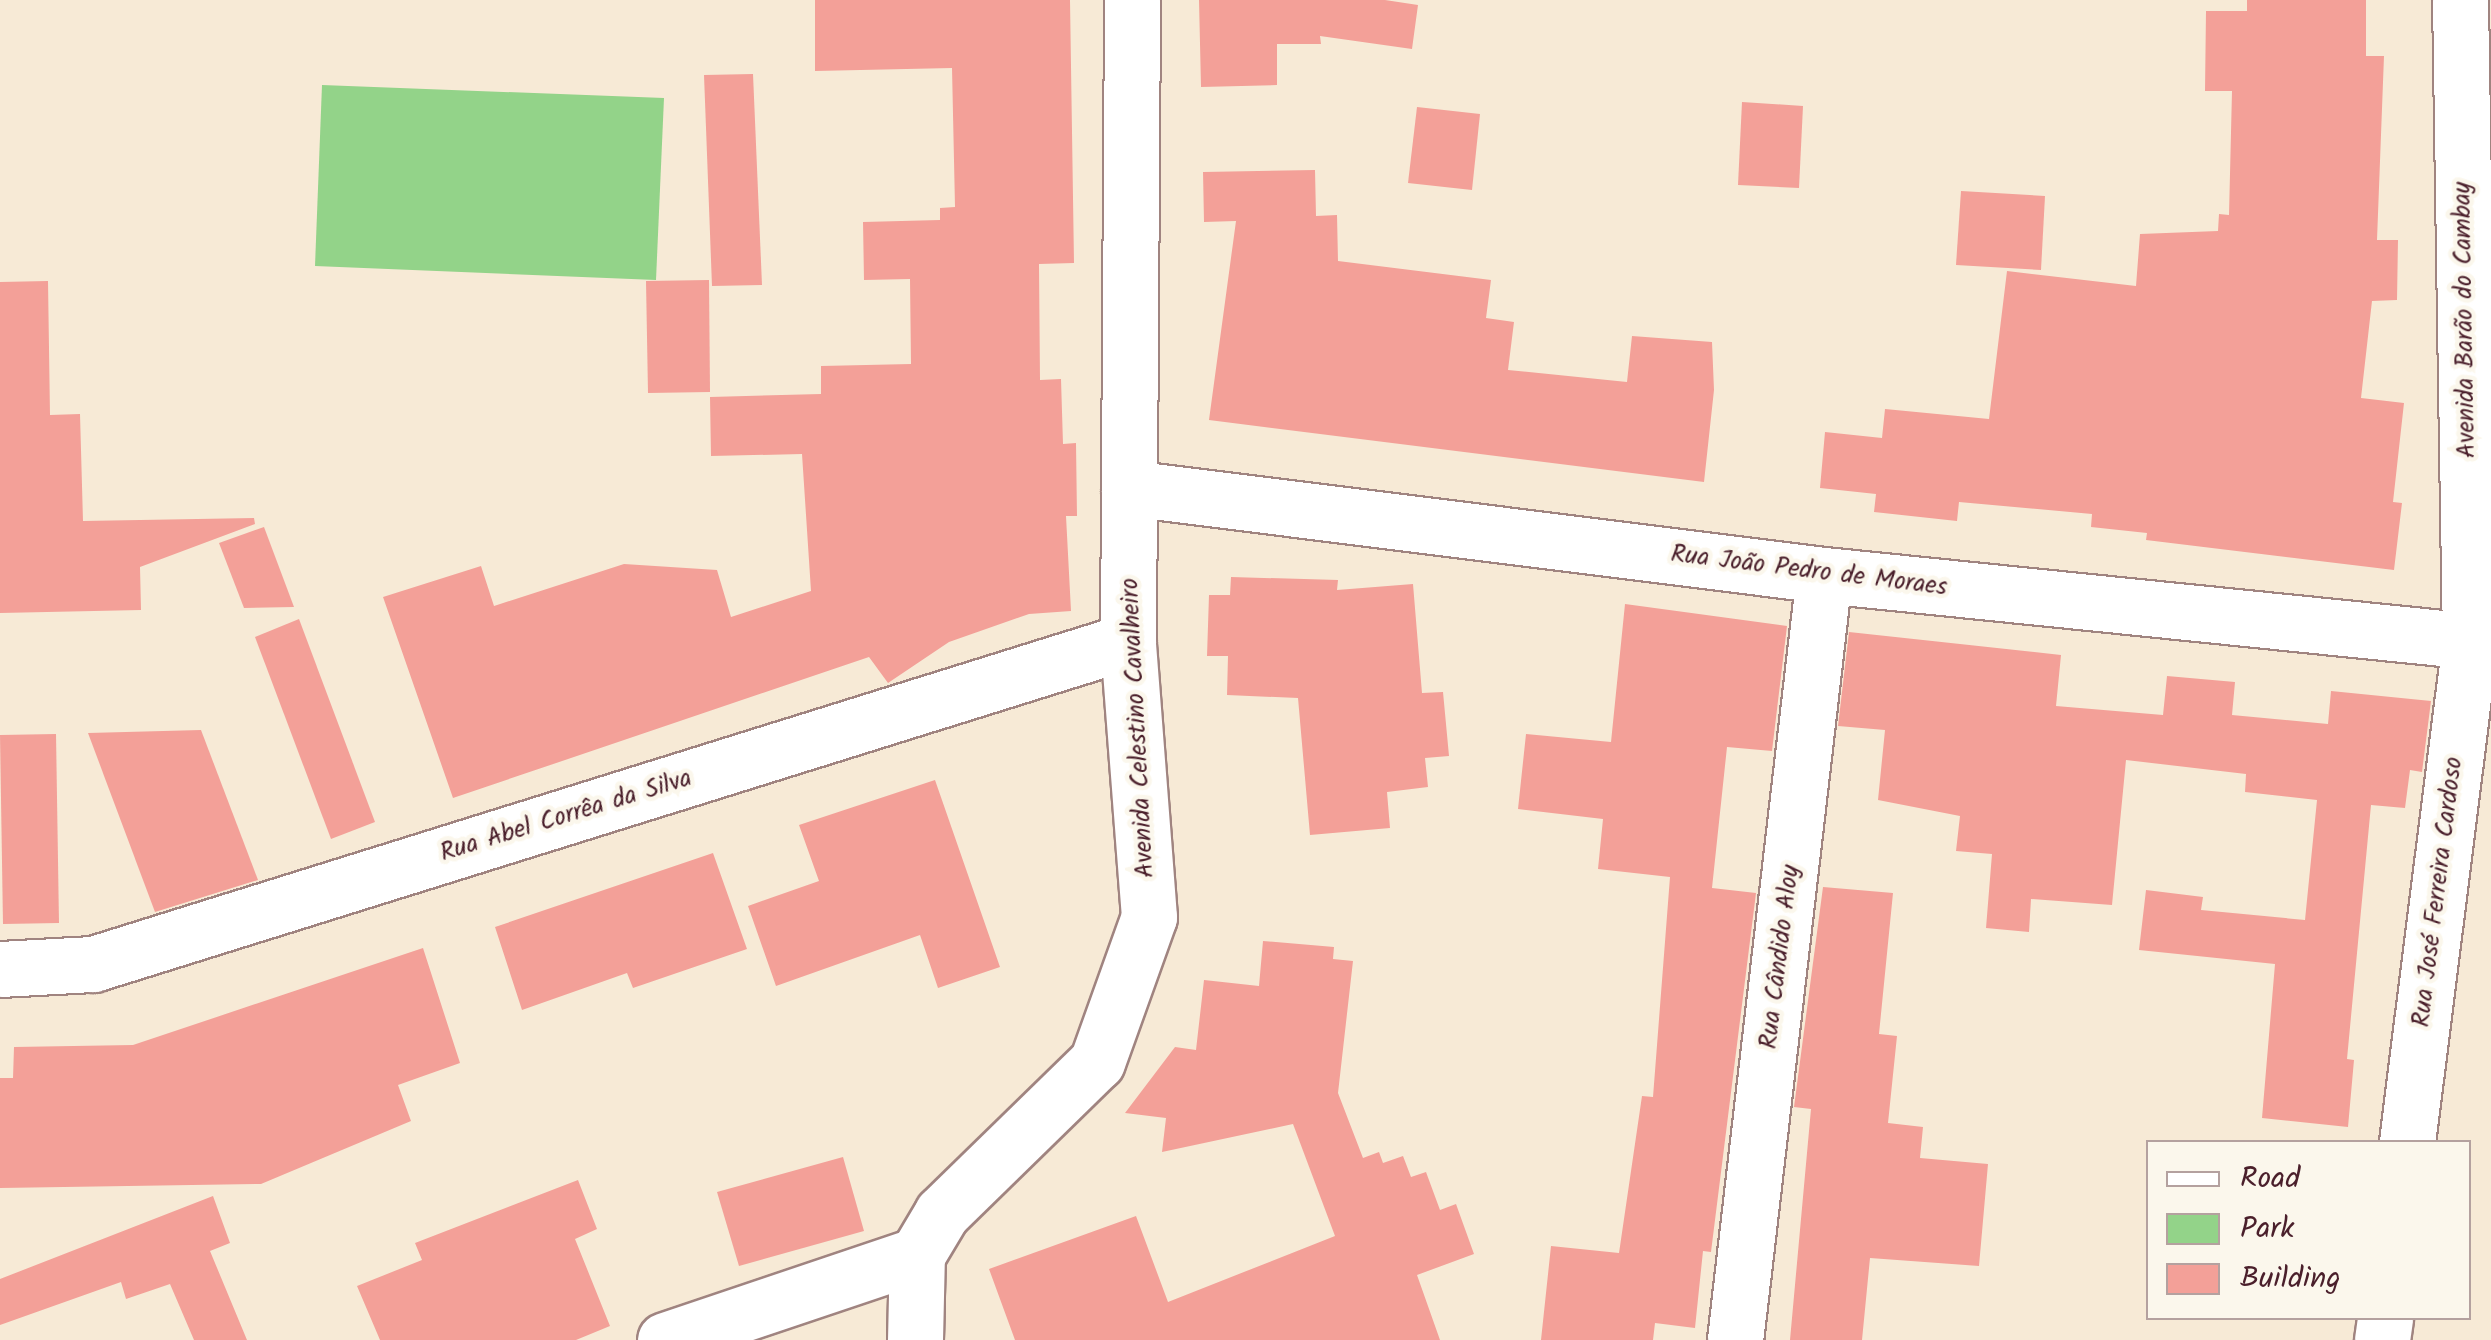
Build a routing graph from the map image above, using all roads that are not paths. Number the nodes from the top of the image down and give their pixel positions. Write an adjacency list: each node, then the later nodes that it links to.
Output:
1 (1132, 0): 3 (street, Avenida Celestino Cavalheiro)
2 (2460, 0): 6 (street, Avenida Barão do Cambay)
3 (1129, 488): 4 (street, Rua João Pedro de Moraes); 5 (street, Avenida Celestino Cavalheiro)
4 (1824, 575): 6 (street, Rua João Pedro de Moraes); 12 (street, Rua Cândido Aloy)
5 (1128, 641): 7 (street, Rua Abel Corrêa da Silva); 9 (street, Avenida Celestino Cavalheiro)
6 (2480, 642): 8 (street, Rua José Ferreira Cardoso)
7 (0, 969)
8 (2407, 1140)
9 (917, 1255): 10 (street); 11 (street)
10 (665, 1340)
11 (916, 1340)
12 (1735, 1340)

